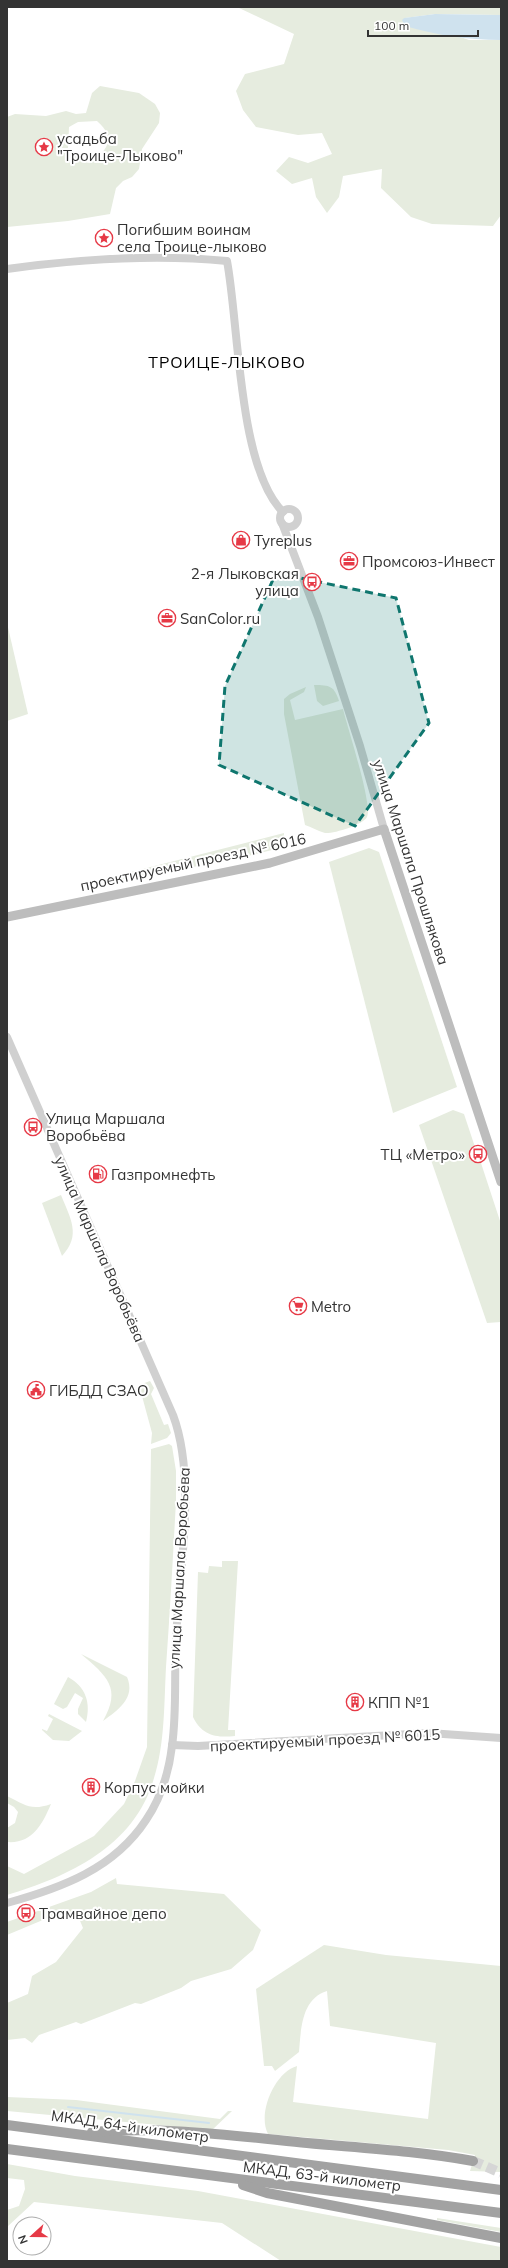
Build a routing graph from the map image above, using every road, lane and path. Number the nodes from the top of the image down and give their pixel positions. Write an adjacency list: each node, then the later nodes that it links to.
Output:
1 (7, 269): 2 (street)
2 (283, 512): 3 (street, улица Маршала Прошлякова); 4 (street, улица Маршала Прошлякова)
3 (282, 523): 4 (street); 5 (street, улица Маршала Прошлякова)
4 (296, 524): 5 (street, улица Маршала Прошлякова)
5 (294, 550): 6 (street, улица Маршала Прошлякова)
6 (384, 829): 7 (main road, проектируемый проезд № 6016); 9 (main road, улица Маршала Прошлякова)
7 (7, 917)
8 (7, 1037): 11 (street, улица Маршала Воробьёва)
9 (501, 1182)
10 (501, 1738): 11 (street, проектируемый проезд № 6015)
11 (172, 1745): 12 (street, улица Маршала Воробьёва)
12 (7, 1903)
13 (7, 2125): 14 (highway, МКАД, 64-й километр)
14 (72, 2134): 18 (highway, МКАД, 64-й километр); 19 (highway)
15 (7, 2149): 16 (highway)
16 (23, 2151): 17 (street); 20 (highway, МКАД, 63-й километр)
17 (7, 2155)
18 (249, 2157): 21 (highway, МКАД, 63-й километр)
19 (473, 2161)
20 (214, 2177): 22 (highway, МКАД, 63-й километр); 23 (highway)
21 (501, 2190)
22 (501, 2213)
23 (501, 2238)

